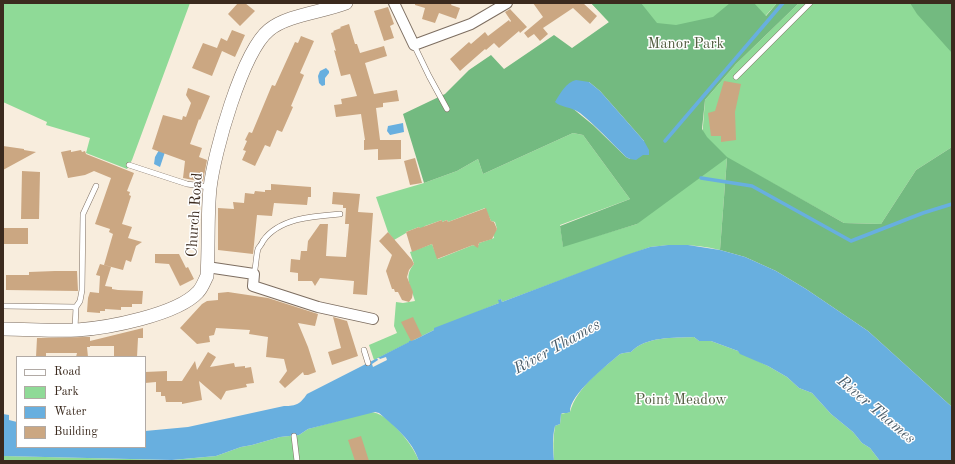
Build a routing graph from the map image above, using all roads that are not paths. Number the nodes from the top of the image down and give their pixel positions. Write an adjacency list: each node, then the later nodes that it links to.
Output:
1 (346, 3): 10 (street, Church Road)
2 (394, 3): 5 (street)
3 (507, 3): 5 (street)
4 (810, 3): 6 (lane)
5 (414, 45): 7 (lane)
6 (736, 77)
7 (447, 109)
8 (129, 165): 10 (lane)
9 (96, 186): 15 (lane)
10 (210, 187): 12 (street, Church Road)
11 (340, 214): 13 (lane)
12 (207, 267): 13 (street); 18 (street, Church Road)
13 (254, 274): 16 (street)
14 (3, 306): 15 (lane)
15 (76, 307): 18 (lane)
16 (373, 319)
17 (3, 329): 18 (street, Church Road)
18 (75, 330)
19 (364, 350): 20 (lane)
20 (368, 363)
21 (294, 436): 22 (lane)
22 (296, 461)

